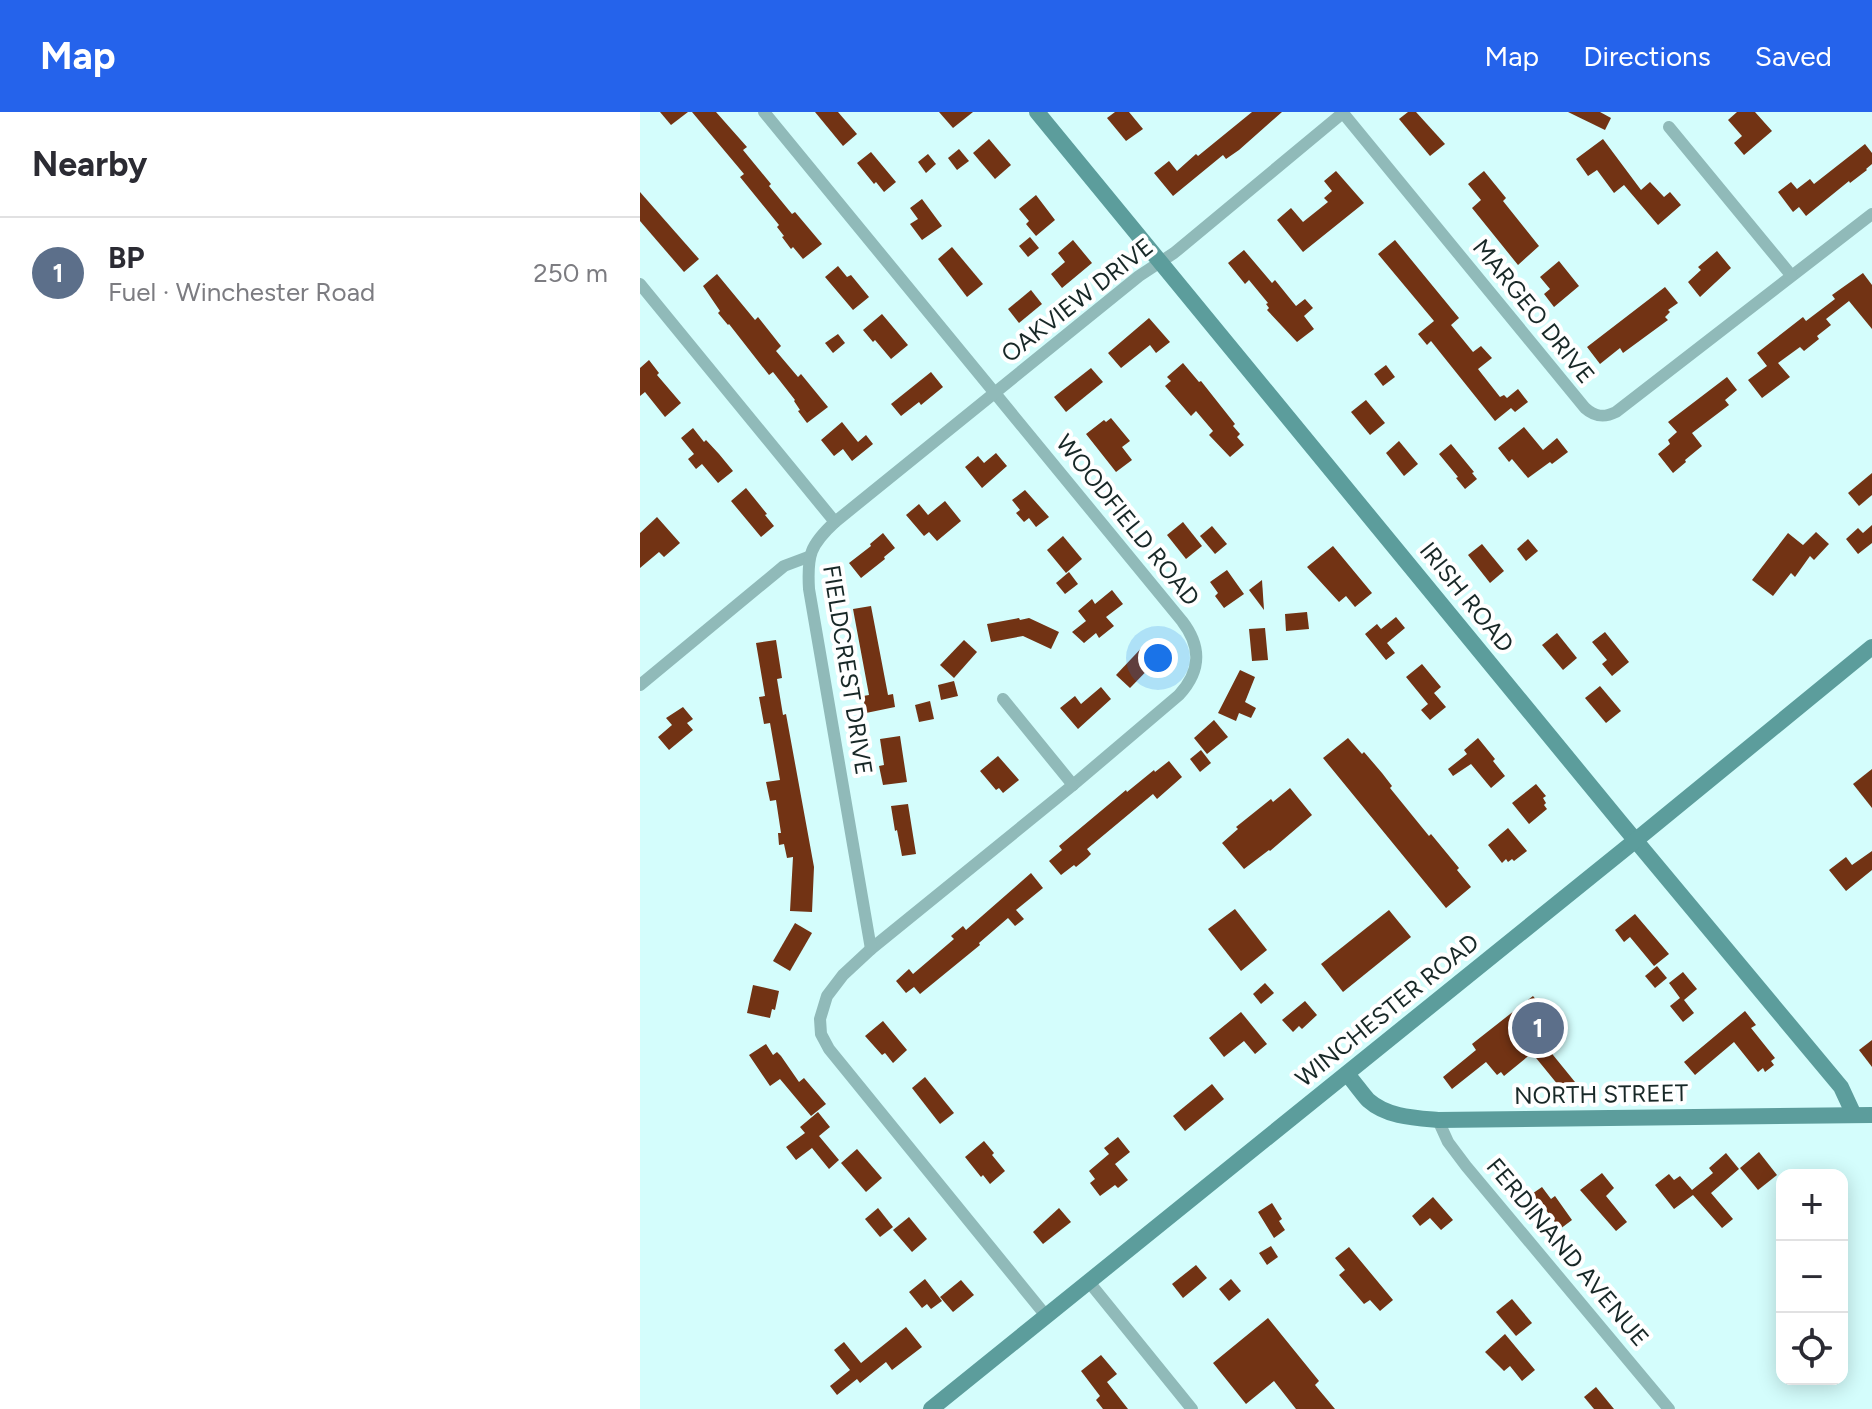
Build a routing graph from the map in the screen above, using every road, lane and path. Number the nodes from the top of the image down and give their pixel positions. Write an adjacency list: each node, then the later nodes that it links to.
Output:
1 (764, 112): 9 (street, WOODFIELD ROAD)
2 (1037, 112): 6 (street, IRISH ROAD)
3 (1344, 113): 6 (street, OAKVIEW DRIVE); 7 (street, MARGEO DRIVE)
4 (1669, 127): 7 (street)
5 (1871, 217): 7 (street, MARGEO DRIVE)
6 (1160, 261): 9 (street, OAKVIEW DRIVE); 16 (street, IRISH ROAD)
7 (1791, 275)
8 (640, 284): 10 (street)
9 (995, 392): 10 (street, OAKVIEW DRIVE); 15 (street, WOODFIELD ROAD)
10 (835, 522): 11 (street, FIELDCREST DRIVE)
11 (808, 557): 13 (street); 17 (street, FIELDCREST DRIVE)
12 (1872, 647): 16 (street, WINCHESTER ROAD)
13 (640, 685)
14 (1003, 699): 15 (street)
15 (1073, 785): 17 (street, WOODFIELD ROAD)
16 (1636, 840): 18 (street, WINCHESTER ROAD); 19 (street, IRISH ROAD)
17 (871, 949): 23 (street, WOODFIELD ROAD)
18 (1347, 1074): 21 (street, NORTH STREET); 22 (street, WINCHESTER ROAD)
19 (1854, 1115): 20 (street, NORTH STREET); 21 (street, NORTH STREET)
20 (1872, 1115)
21 (1438, 1120): 26 (street, FERDINAND AVENUE)
22 (1089, 1282): 23 (street, WINCHESTER ROAD); 25 (street)
23 (1047, 1317): 24 (street, WINCHESTER ROAD)
24 (931, 1409)
25 (1192, 1409)
26 (1669, 1409)

